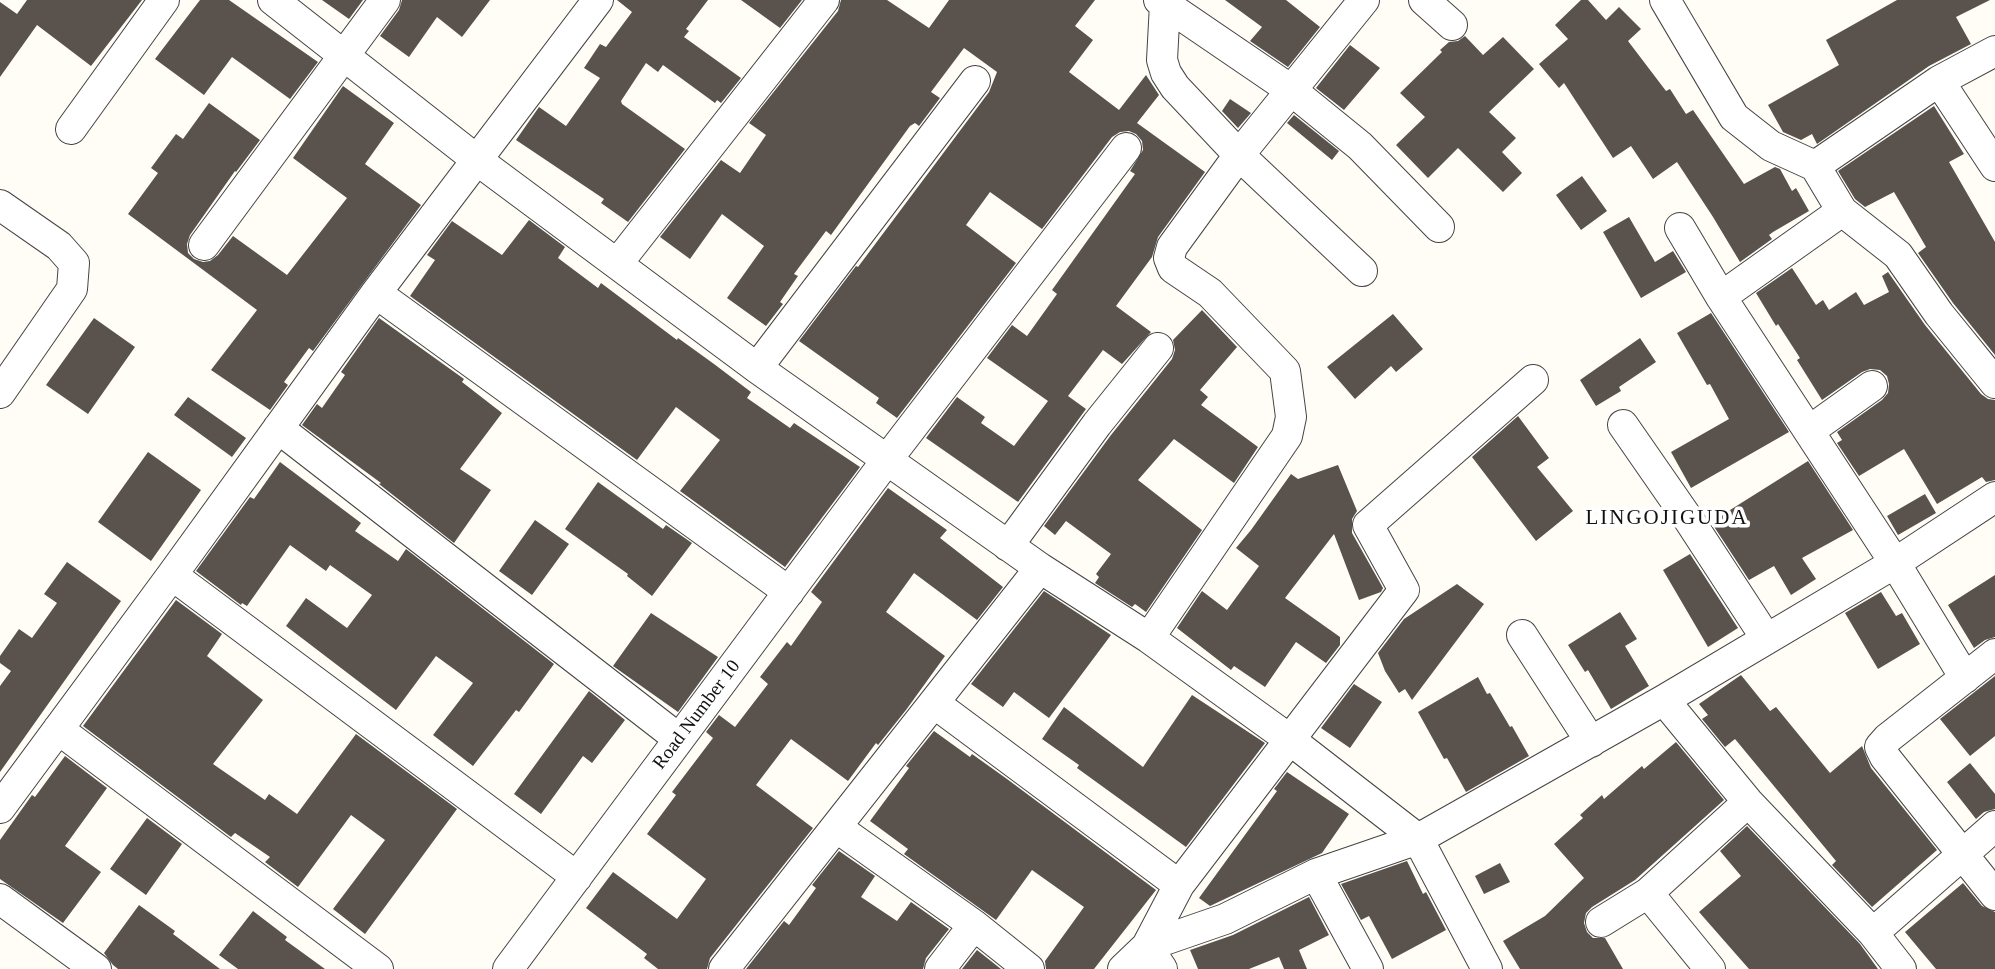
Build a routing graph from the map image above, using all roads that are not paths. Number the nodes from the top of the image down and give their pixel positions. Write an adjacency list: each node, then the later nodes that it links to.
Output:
1 (164, 0): 16 (street)
2 (273, 0): 12 (street)
3 (385, 0): 12 (street)
4 (598, 0): 19 (street)
5 (824, 0): 27 (street)
6 (1364, 0): 15 (street)
7 (1424, 0): 10 (street)
8 (1665, 0): 20 (street)
9 (1162, 2): 15 (street); 18 (street)
10 (1452, 25)
11 (1995, 51): 14 (street)
12 (344, 54): 19 (street); 26 (street)
13 (975, 81): 32 (street)
14 (1940, 81): 20 (street); 21 (street)
15 (1292, 90): 18 (street); 24 (street)
16 (71, 129)
17 (1126, 148): 40 (street, Road Number 10)
18 (1239, 155): 28 (street); 48 (street)
19 (477, 160): 27 (street); 29 (street)
20 (1815, 166): 23 (street)
21 (1995, 166)
22 (0, 205): 36 (street)
23 (1842, 211): 30 (street); 34 (street)
24 (1439, 227)
25 (1680, 228): 30 (street)
26 (204, 245)
27 (617, 264): 32 (street)
28 (1362, 271)
29 (376, 293): 38 (street); 46 (street)
30 (1721, 297): 39 (street)
31 (1158, 348): 42 (street)
32 (757, 368): 40 (street)
33 (1533, 380): 56 (street)
34 (1995, 383)
35 (1872, 386): 39 (street)
36 (0, 393)
37 (1623, 425): 49 (street)
38 (278, 428): 45 (street); 55 (street)
39 (1809, 431): 43 (street)
40 (886, 461): 42 (street); 46 (street, Road Number 10)
41 (1995, 496): 43 (street)
42 (1008, 546): 44 (street)
43 (1895, 563): 49 (street); 51 (street)
44 (1040, 568): 48 (street); 53 (street)
45 (172, 575): 54 (street); 65 (street)
46 (789, 592): 55 (street, Road Number 10)
47 (1522, 635): 57 (street)
48 (1149, 638): 56 (street)
49 (1766, 638): 52 (street)
50 (1995, 654): 51 (street)
51 (1965, 678): 63 (street)
52 (1664, 701): 57 (street); 58 (street)
53 (934, 703): 61 (street); 66 (street)
54 (58, 729): 59 (street); 75 (street)
55 (679, 739): 65 (street, Road Number 10)
56 (1289, 739): 62 (street); 66 (street)
57 (1591, 742): 62 (street)
58 (1748, 802): 67 (street); 72 (street)
59 (0, 808)
60 (1995, 826): 63 (street)
61 (836, 827): 71 (street); 77 (street)
62 (1418, 839): 64 (street); 82 (street)
63 (1962, 855): 68 (street); 72 (street)
64 (1316, 874): 73 (street); 81 (street)
65 (577, 877): 76 (street, Road Number 10)
66 (1180, 885): 73 (street)
67 (1648, 893): 70 (street); 83 (street)
68 (1995, 895)
69 (0, 900): 74 (street)
70 (1601, 922)
71 (974, 925): 78 (street); 79 (street)
72 (1873, 933): 84 (street)
73 (1155, 958): 80 (street)
74 (96, 969)
75 (378, 969)
76 (508, 969)
77 (724, 969)
78 (940, 969)
79 (1029, 969)
80 (1123, 969)
81 (1367, 969)
82 (1487, 969)
83 (1710, 969)
84 (1901, 969)

